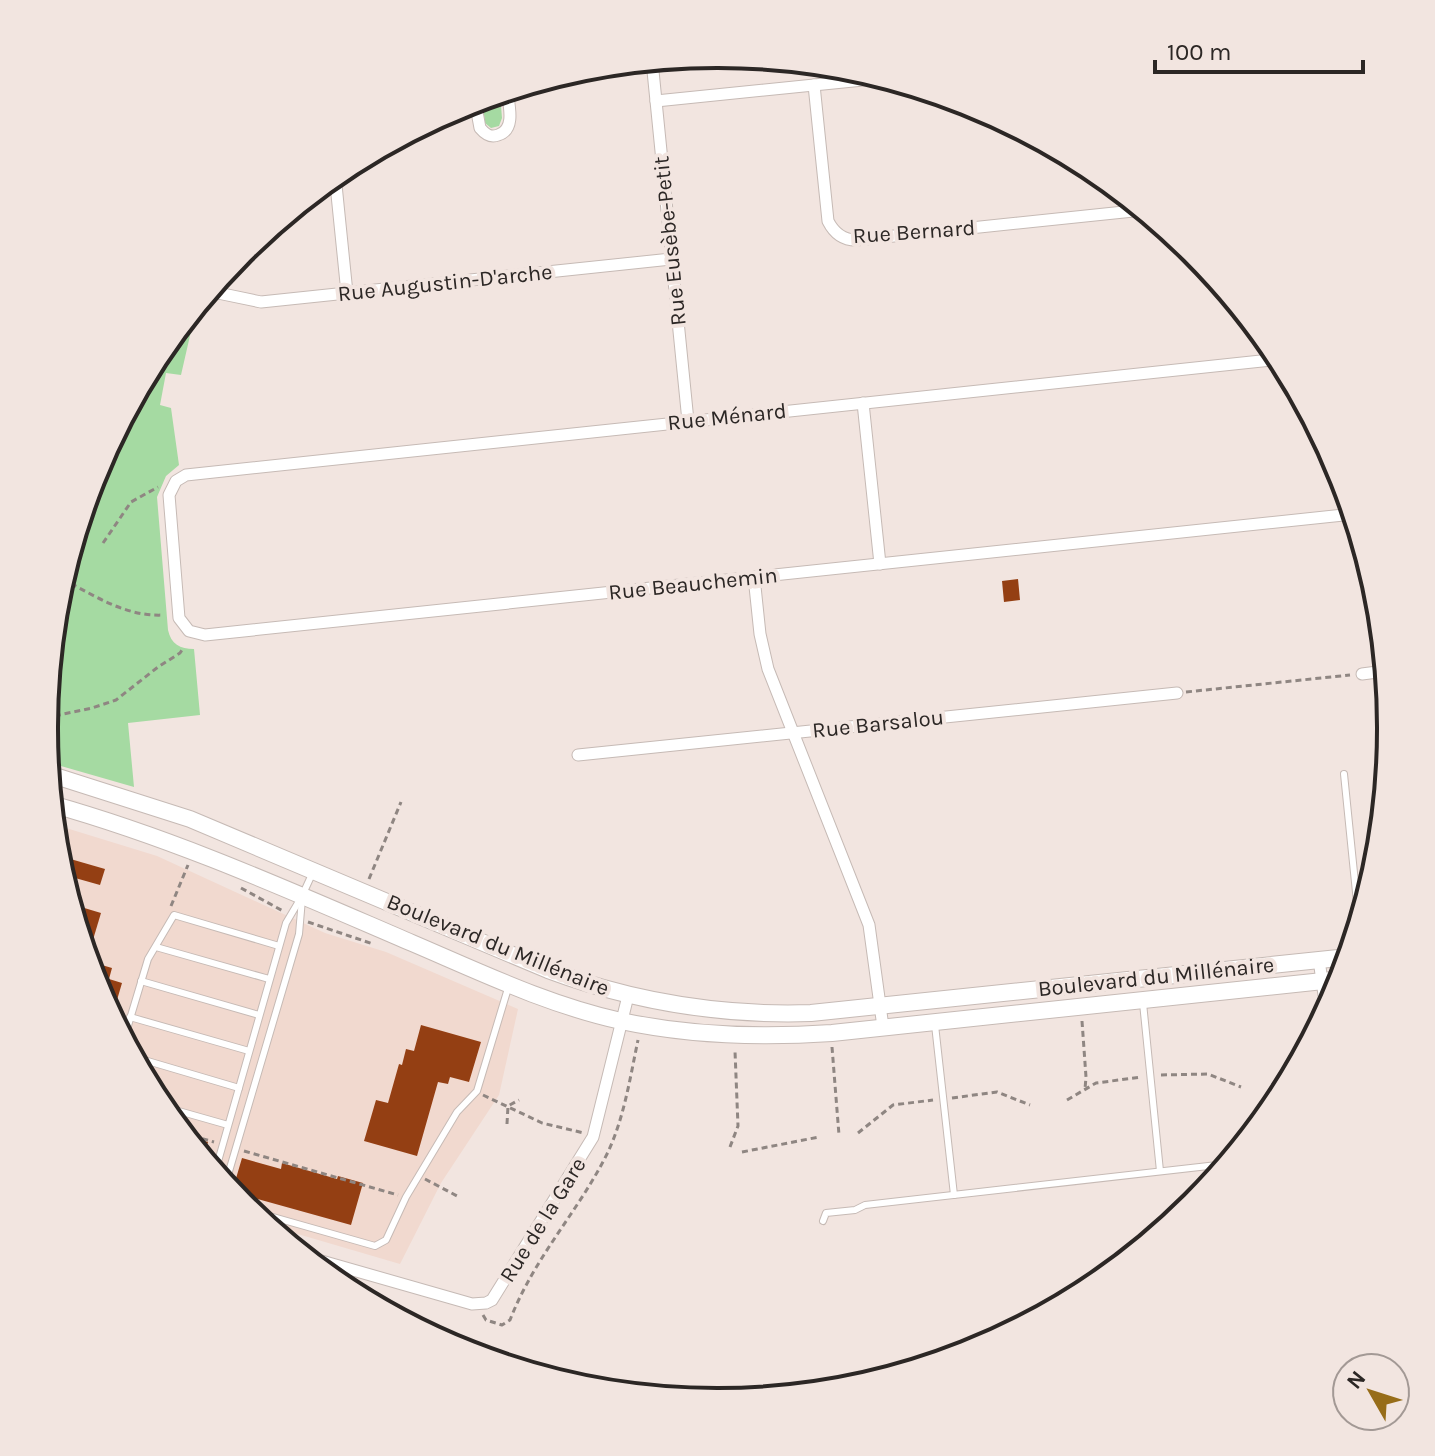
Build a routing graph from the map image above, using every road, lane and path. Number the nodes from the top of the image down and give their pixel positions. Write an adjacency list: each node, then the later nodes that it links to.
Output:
1 (653, 72): 4 (street, Rue Eusèbe-Petit)
2 (848, 82): 3 (street)
3 (814, 85): 4 (street); 8 (street, Rue Bernard)
4 (656, 101): 9 (street, Rue Eusèbe-Petit)
5 (508, 102): 6 (street)
6 (477, 114)
7 (337, 190): 10 (street)
8 (1127, 212)
9 (671, 259): 10 (street, Rue Augustin-D'arche); 14 (street, Rue Eusèbe-Petit)
10 (347, 293): 11 (street, Rue Augustin-D'arche)
11 (221, 294)
12 (1265, 361): 13 (street, Rue Ménard)
13 (863, 403): 14 (street, Rue Ménard); 19 (street)
14 (688, 421): 15 (street, Rue Ménard)
15 (176, 481): 20 (street, Rue Beauchemin)
16 (163, 484): 18 (path)
17 (1342, 515): 19 (street, Rue Beauchemin)
18 (103, 543)
19 (880, 564): 20 (street, Rue Beauchemin)
20 (754, 577): 28 (street)
21 (74, 585): 22 (path)
22 (164, 615)
23 (184, 647): 27 (path)
24 (1375, 672): 25 (street)
25 (1362, 674): 26 (path)
26 (1177, 693): 28 (street, Rue Barsalou)
27 (58, 715)
28 (792, 733): 29 (street, Rue Barsalou); 50 (street)
29 (578, 755)
30 (1344, 774): 36 (lane)
31 (60, 777): 34 (street, Boulevard du Millénaire)
32 (401, 802): 35 (path)
33 (63, 808): 37 (street, Boulevard du Millénaire)
34 (314, 870): 35 (street, Boulevard du Millénaire); 37 (lane)
35 (364, 891): 48 (street, Boulevard du Millénaire)
36 (1356, 894)
37 (302, 896): 39 (lane); 46 (street, Boulevard du Millénaire); 77 (lane)
38 (309, 922): 41 (path, Boulevard du Millénaire)
39 (279, 946): 40 (lane); 44 (lane)
40 (156, 947): 44 (lane); 45 (lane)
41 (382, 947)
42 (1335, 958): 43 (street, Boulevard du Millénaire)
43 (1319, 960): 47 (street); 50 (street, Boulevard du Millénaire)
44 (269, 979): 51 (lane)
45 (141, 981): 51 (lane); 52 (lane)
46 (509, 985): 53 (street, Boulevard du Millénaire); 65 (lane)
47 (1323, 988): 49 (street, Boulevard du Millénaire)
48 (628, 996): 50 (street, Boulevard du Millénaire); 53 (street, Rue de la Gare)
49 (1143, 1000): 54 (street, Boulevard du Millénaire); 82 (lane)
50 (881, 1006): 57 (street)
51 (259, 1015): 60 (lane)
52 (130, 1017): 56 (lane); 60 (lane)
53 (621, 1021): 57 (street, Boulevard du Millénaire); 72 (street, Rue de la Gare)
54 (935, 1021): 57 (street, Boulevard du Millénaire); 84 (lane)
55 (1082, 1021): 64 (path)
56 (128, 1024)
57 (883, 1027)
58 (638, 1040): 90 (path, Rue de la Gare)
59 (832, 1047): 71 (path)
60 (249, 1051): 63 (lane)
61 (735, 1051): 76 (path)
62 (148, 1061): 63 (lane)
63 (239, 1088): 70 (lane)
64 (1085, 1089)
65 (477, 1091): 67 (path); 83 (lane)
66 (519, 1100): 67 (path)
67 (508, 1106): 69 (path); 72 (path)
68 (182, 1112): 70 (lane)
69 (507, 1124)
70 (228, 1125): 75 (lane)
71 (839, 1135)
72 (593, 1137): 89 (street, Rue de la Gare)
73 (819, 1137): 78 (path)
74 (202, 1139): 75 (path)
75 (223, 1145): 79 (lane)
76 (730, 1147)
77 (236, 1149): 81 (lane); 85 (path)
78 (742, 1152)
79 (219, 1159)
80 (1211, 1166): 82 (lane)
81 (229, 1171)
82 (1160, 1171): 84 (lane)
83 (418, 1176): 85 (lane); 86 (path)
84 (954, 1195): 88 (lane)
85 (406, 1197): 87 (lane)
86 (459, 1197)
87 (277, 1218)
88 (823, 1221)
89 (336, 1265)
90 (498, 1324)

